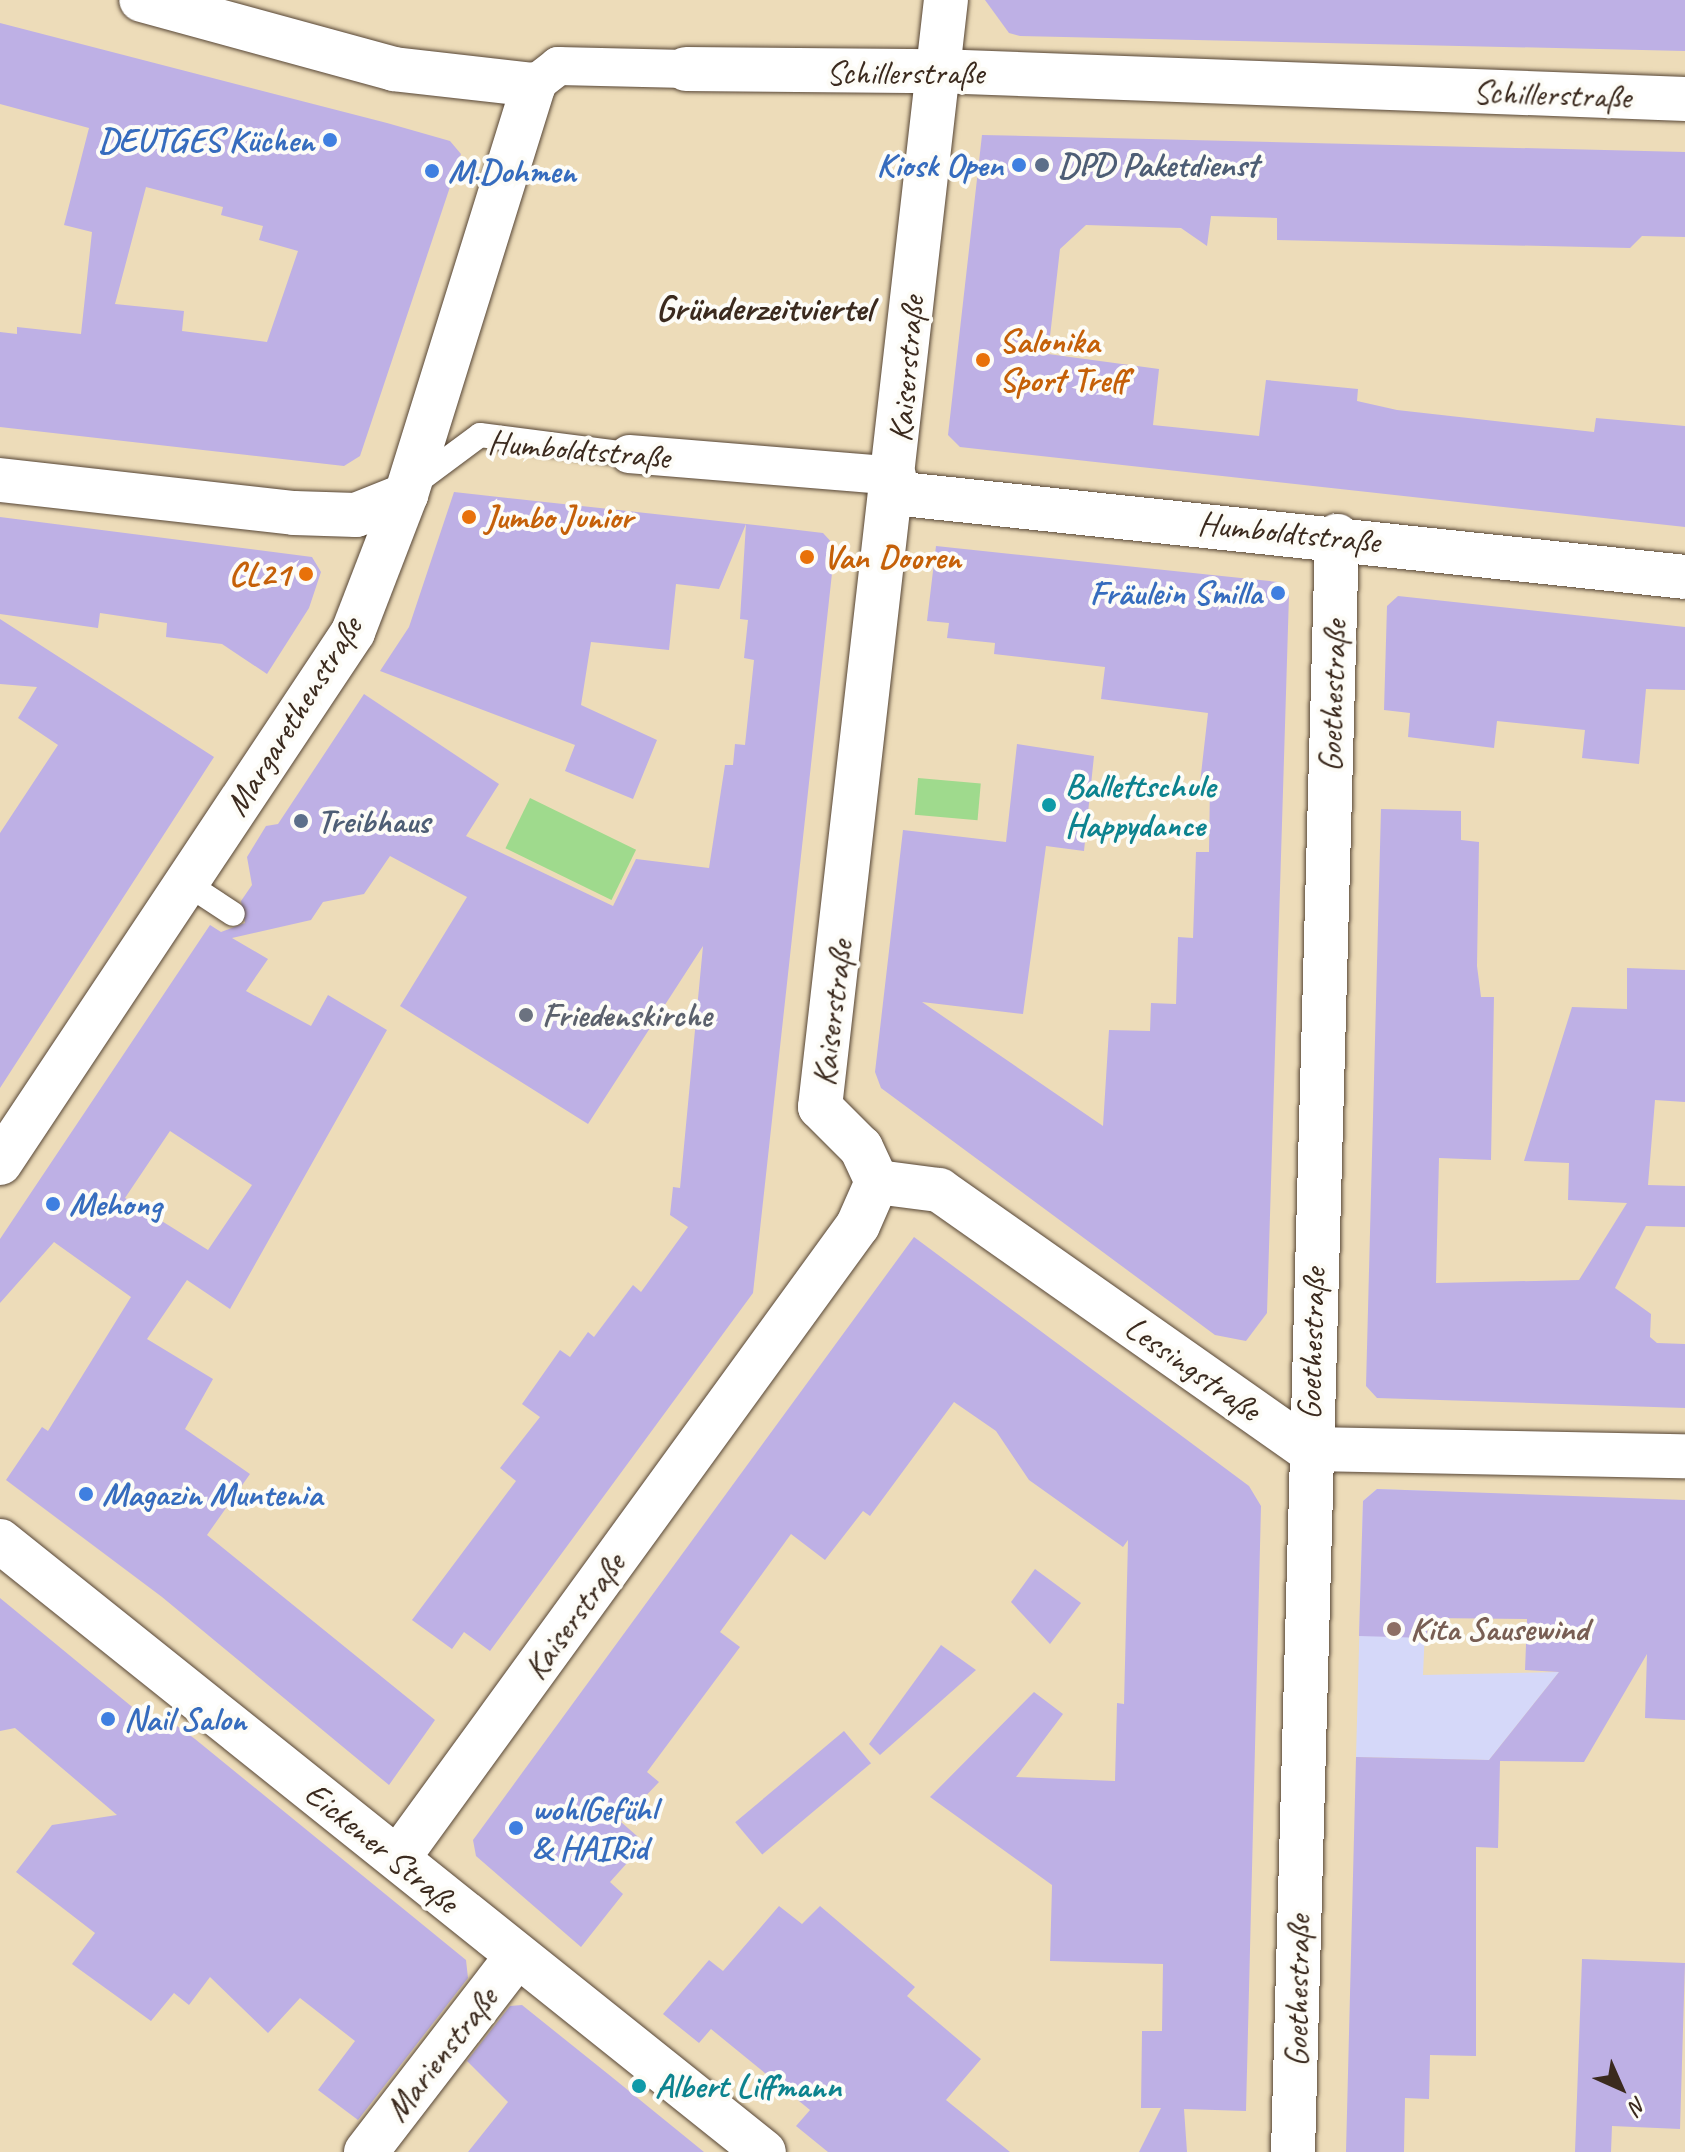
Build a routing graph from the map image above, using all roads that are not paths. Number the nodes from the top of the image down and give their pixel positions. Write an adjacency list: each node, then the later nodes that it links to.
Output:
1 (141, 0): 5 (street)
2 (946, 0): 4 (street, Kaiserstraße)
3 (686, 69): 4 (street, Schillerstraße); 5 (street, Schillerstraße)
4 (937, 71): 6 (street, Schillerstraße); 9 (street, Kaiserstraße)
5 (534, 85): 10 (street, Margarethenstraße)
6 (1685, 99)
7 (629, 454): 9 (street, Humboldtstraße); 10 (lane, Humboldtstraße)
8 (0, 480): 10 (street, Humboldtstraße)
9 (895, 485): 11 (street, Humboldtstraße); 16 (street, Kaiserstraße)
10 (406, 495): 13 (street, Margarethenstraße)
11 (1337, 536): 12 (street, Humboldtstraße); 17 (street, Goethestraße)
12 (1685, 577)
13 (186, 883): 14 (lane); 15 (street, Margarethenstraße)
14 (233, 914)
15 (0, 1163)
16 (877, 1182): 17 (street, Lessingstraße); 20 (street, Kaiserstraße)
17 (1308, 1449): 18 (street); 24 (street, Goethestraße)
18 (1685, 1456)
19 (0, 1541): 20 (street, Eickener Straße)
20 (398, 1858): 21 (street, Eickener Straße)
21 (516, 1957): 22 (street, Marienstraße); 23 (street, Eickener Straße)
22 (366, 2152)
23 (764, 2152)
24 (1293, 2152)

